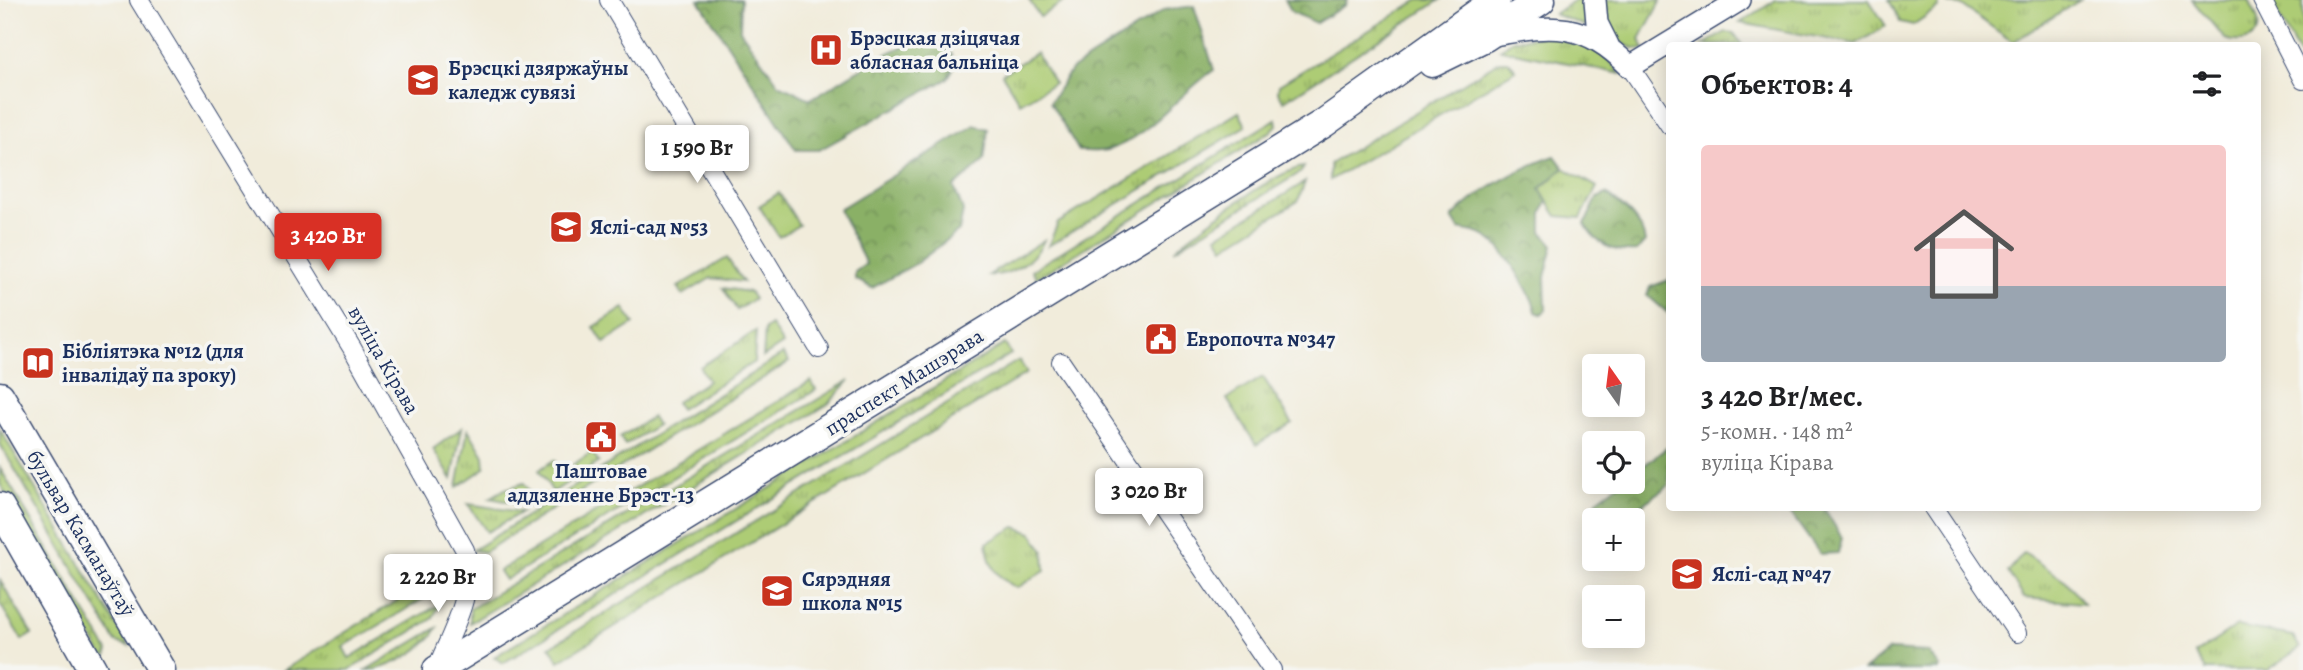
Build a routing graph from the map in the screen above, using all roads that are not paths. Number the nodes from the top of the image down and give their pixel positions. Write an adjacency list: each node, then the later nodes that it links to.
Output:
1 (139, 0): 19 (street, вуліца Кірава)
2 (609, 0): 14 (street)
3 (1541, 0): 7 (main road, праспект Машэрава)
4 (1595, 0): 9 (street)
5 (1740, 0): 8 (street)
6 (2262, 0): 12 (street)
7 (1485, 13): 9 (street); 23 (main road, праспект Машэрава)
8 (1671, 42)
9 (1608, 45): 11 (street)
10 (1666, 45): 11 (street)
11 (1630, 67): 13 (street)
12 (2303, 80)
13 (1666, 120)
14 (819, 349)
15 (1061, 362): 24 (street)
16 (0, 396): 22 (main road, бульвар Касманаўтаў)
17 (0, 507): 21 (main road)
18 (1935, 511): 20 (street)
19 (471, 569): 23 (street, праспект Машэрава)
20 (2017, 633)
21 (93, 670)
22 (161, 670)
23 (437, 670)
24 (1272, 670)

